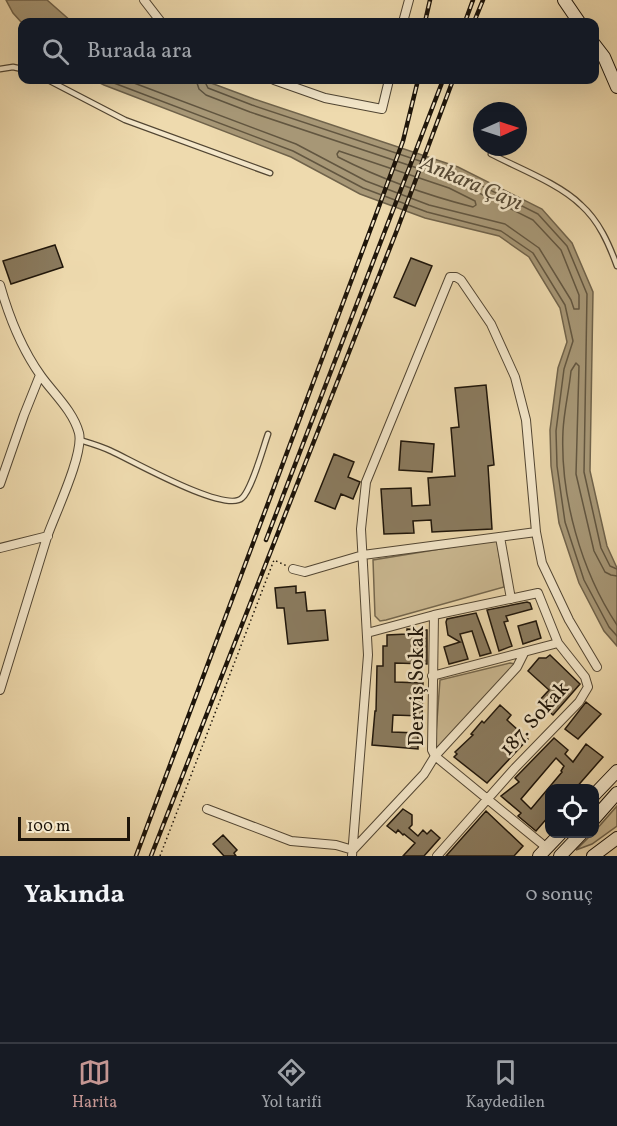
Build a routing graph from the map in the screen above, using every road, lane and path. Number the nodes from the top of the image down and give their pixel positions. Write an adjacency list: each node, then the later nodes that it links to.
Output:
1 (144, 0): 4 (street)
2 (408, 0): 5 (street)
3 (564, 0): 6 (street)
4 (158, 18)
5 (404, 18)
6 (576, 18)
7 (599, 50): 13 (street)
8 (18, 68): 9 (lane)
9 (0, 69)
10 (56, 84): 15 (lane)
11 (285, 84): 12 (street)
12 (388, 84)
13 (617, 87)
14 (495, 156): 16 (lane)
15 (270, 173)
16 (617, 266)
17 (0, 285): 18 (street)
18 (9, 318): 19 (street); 20 (street)
19 (0, 322)
20 (40, 375): 22 (street); 23 (street)
21 (268, 434): 22 (lane)
22 (80, 440): 25 (street)
23 (0, 484)
24 (536, 532): 26 (street); 28 (street); 35 (street)
25 (48, 536): 27 (street); 37 (street)
26 (500, 537): 28 (street); 30 (street)
27 (0, 548)
28 (363, 555): 29 (street); 32 (street)
29 (293, 569): 50 (path)
30 (511, 599): 31 (street); 33 (street, 187. Sokak)
31 (434, 615): 32 (street); 36 (street, Derviş Sokak)
32 (367, 633): 49 (street)
33 (558, 643): 34 (street); 42 (street, 187. Sokak)
34 (524, 653): 36 (street); 38 (street)
35 (597, 667)
36 (432, 676): 38 (street, Derviş Sokak)
37 (0, 690)
38 (435, 756): 42 (street, Derviş Sokak); 49 (street)
39 (617, 771): 40 (street)
40 (599, 790)
41 (617, 793): 44 (street)
42 (488, 798): 48 (street, Derviş Sokak); 51 (street, 187. Sokak)
43 (207, 809): 49 (street)
44 (599, 813)
45 (556, 838): 48 (street)
46 (577, 838): 52 (street)
47 (617, 838): 53 (street)
48 (543, 852)
49 (351, 854)
50 (160, 856)
51 (437, 856)
52 (560, 856)
53 (593, 856)

